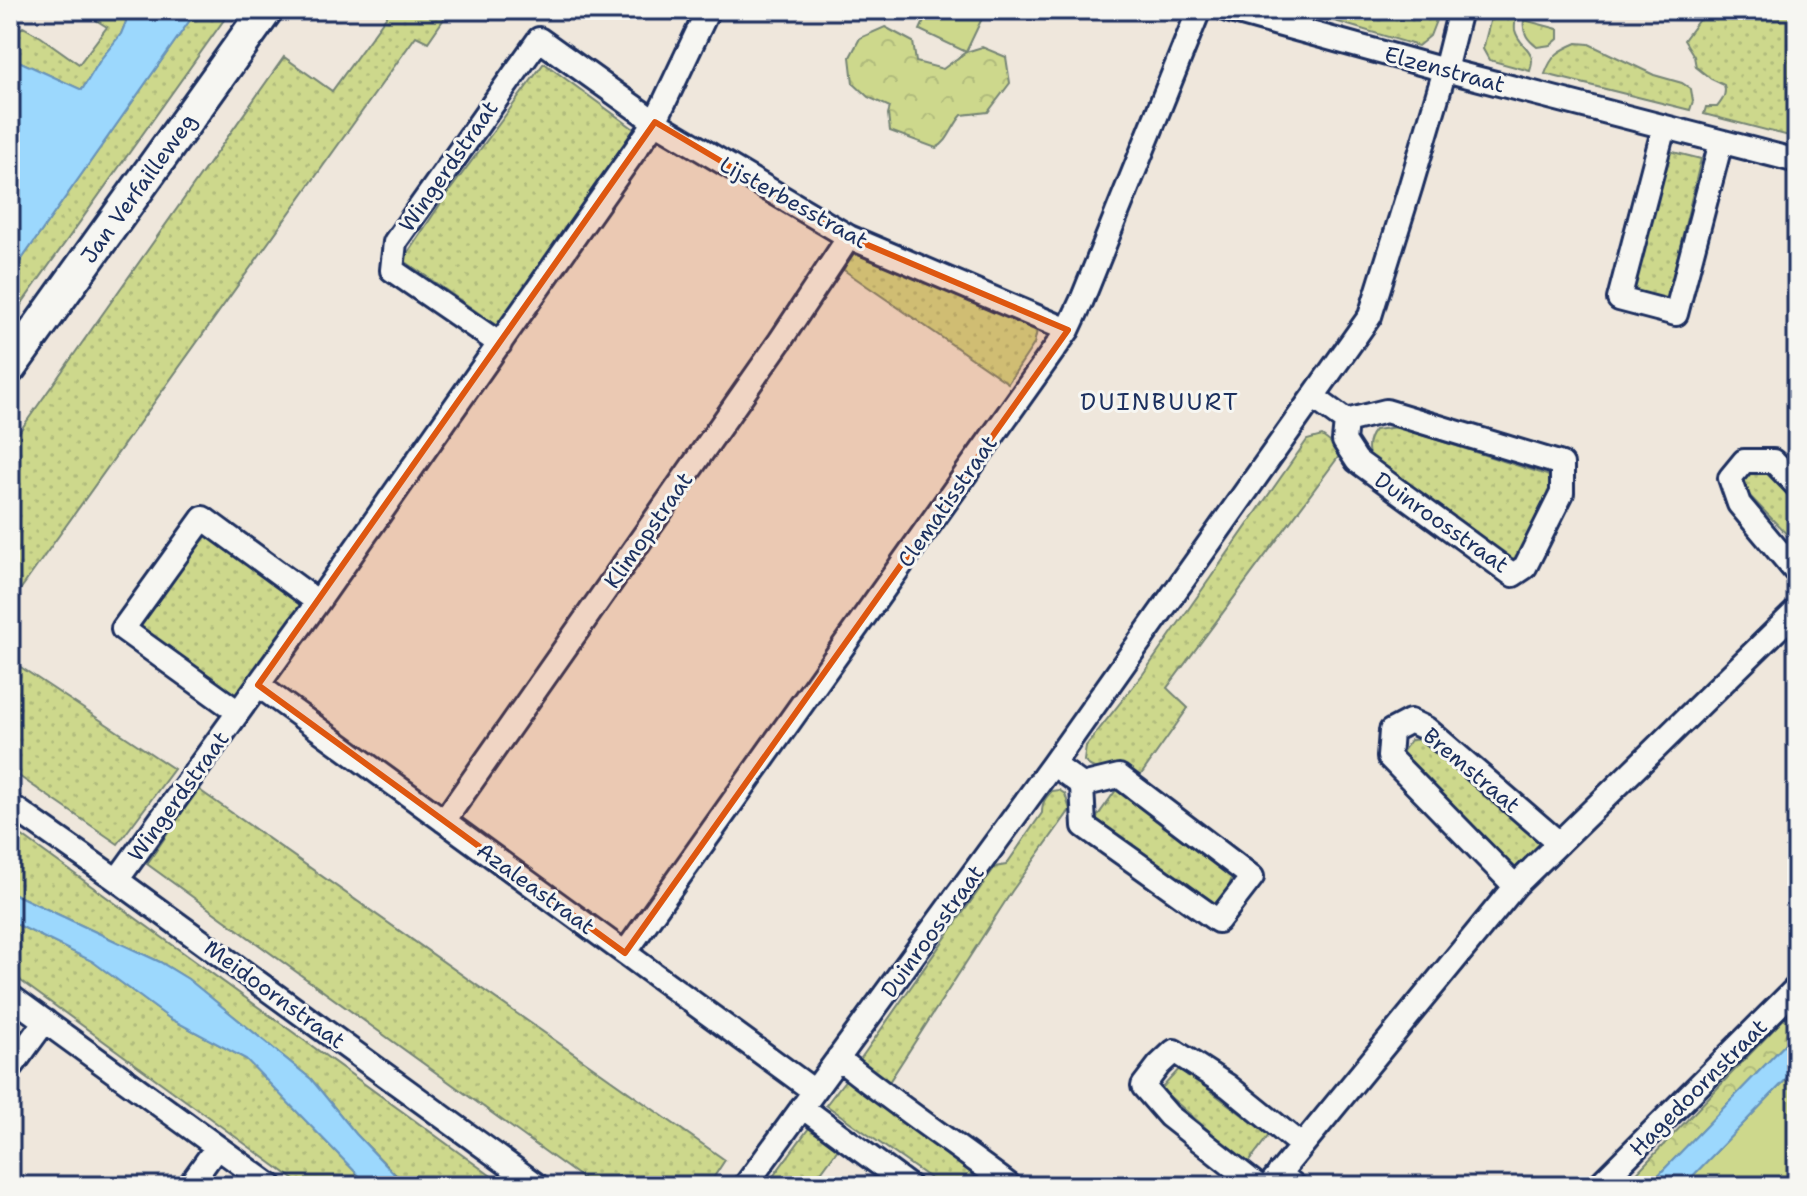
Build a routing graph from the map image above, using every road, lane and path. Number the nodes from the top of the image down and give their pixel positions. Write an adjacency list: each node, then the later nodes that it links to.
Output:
1 (266, 10): 15 (street, Jan Verfailleweg)
2 (708, 10): 8 (street, Wingerdstraat)
3 (1199, 10): 13 (street, Clematisstraat)
4 (1227, 10): 7 (street, Elzenstraat)
5 (1460, 10): 7 (street, Duinroosstraat)
6 (539, 39): 8 (street, Lijsterbesstraat); 14 (street, Wingerdstraat)
7 (1445, 70): 9 (street, Elzenstraat); 16 (street, Duinroosstraat)
8 (655, 122): 12 (street, Lijsterbesstraat); 14 (street, Wingerdstraat)
9 (1664, 127): 10 (street, Elzenstraat); 10 (street)
10 (1721, 142): 11 (street, Elzenstraat)
11 (1797, 161)
12 (849, 237): 13 (street, Lijsterbesstraat); 27 (street, Klimopstraat)
13 (1068, 330): 31 (street, Clematisstraat)
14 (500, 344): 20 (street, Wingerdstraat)
15 (10, 367)
16 (1313, 397): 17 (street); 24 (street, Duinroosstraat)
17 (1346, 421): 17 (street, Duinroosstraat)
18 (1797, 486): 19 (street)
19 (1797, 573)
20 (318, 602): 22 (street, Wingerdstraat); 23 (street, Wingerdstraat)
21 (1797, 610): 28 (street)
22 (258, 685): 23 (street, Wingerdstraat); 27 (street, Azaleastraat)
23 (238, 712): 29 (street, Wingerdstraat)
24 (1053, 764): 25 (street); 35 (street, Duinroosstraat)
25 (1082, 785): 25 (street)
26 (10, 805): 29 (street, Meidoornstraat)
27 (444, 821): 31 (street, Azaleastraat)
28 (1559, 843): 30 (street); 30 (street, Bremstraat)
29 (117, 880): 43 (street, Meidoornstraat)
30 (1515, 886): 38 (street)
31 (625, 953): 37 (street, Azaleastraat)
32 (1797, 987): 48 (street, Hagedoornstraat)
33 (10, 996): 34 (street)
34 (45, 1021): 36 (street); 39 (street)
35 (838, 1058): 37 (street, Duinroosstraat); 46 (street)
36 (10, 1069)
37 (808, 1099): 44 (street, Duinroosstraat); 45 (street)
38 (1302, 1146): 40 (street); 47 (street)
39 (217, 1147): 41 (street); 42 (street)
40 (1281, 1182)
41 (189, 1186)
42 (271, 1186)
43 (538, 1186)
44 (745, 1186)
45 (909, 1186)
46 (1008, 1186)
47 (1258, 1186)
48 (1598, 1186)

